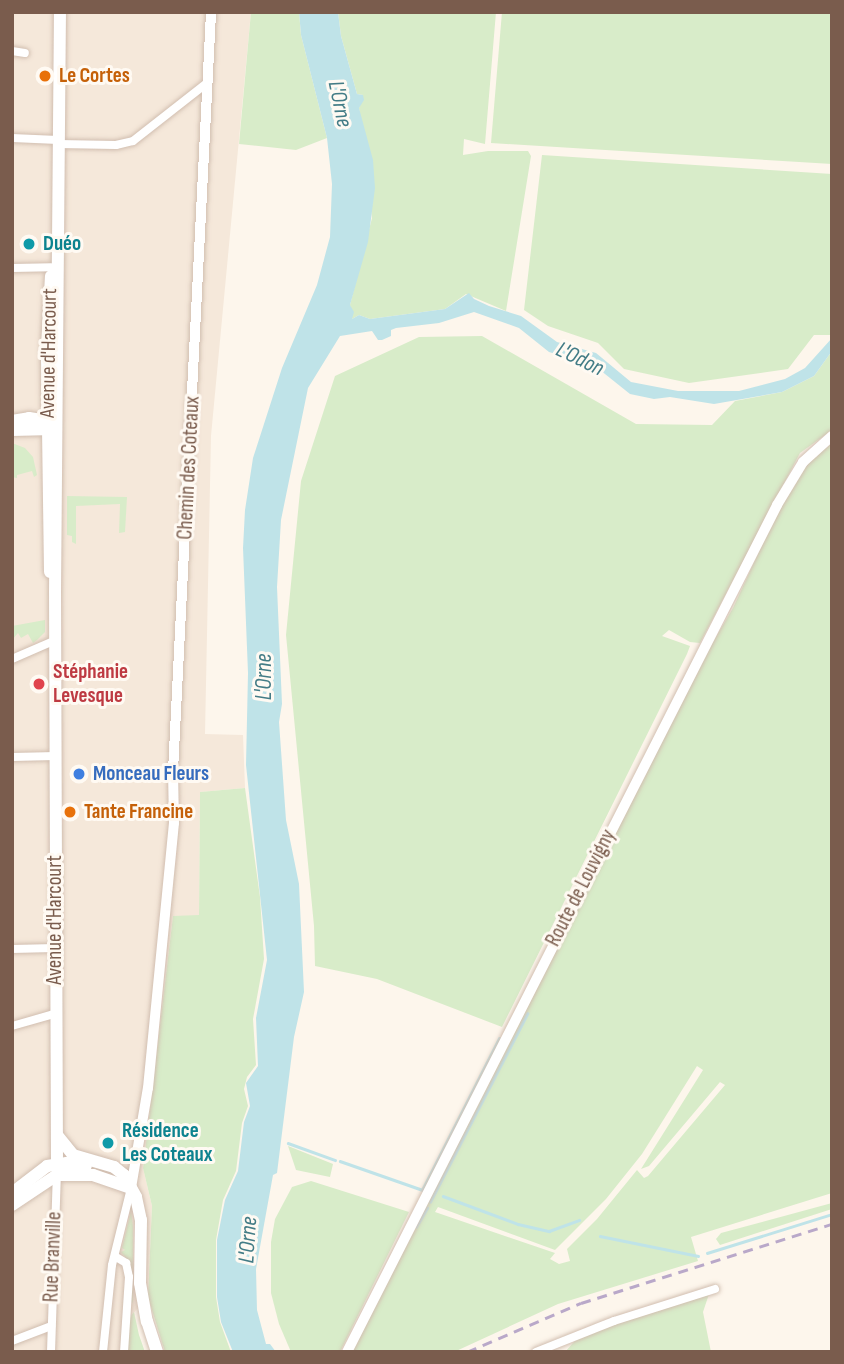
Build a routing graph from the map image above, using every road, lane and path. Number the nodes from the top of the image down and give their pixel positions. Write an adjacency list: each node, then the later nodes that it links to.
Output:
1 (60, 12): 7 (main road)
2 (211, 12): 5 (street, Chemin des Coteaux)
3 (12, 51): 4 (street)
4 (25, 53)
5 (206, 83): 7 (street); 26 (street, Chemin des Coteaux)
6 (12, 138): 7 (street)
7 (58, 142): 8 (main road)
8 (57, 248): 9 (main road, Avenue d'Harcourt); 12 (main road, Avenue d'Harcourt)
9 (51, 267): 10 (street); 12 (main road, Avenue d'Harcourt)
10 (12, 268)
11 (12, 421): 12 (main road)
12 (52, 425): 13 (main road); 15 (main road, Avenue d'Harcourt)
13 (12, 430)
14 (832, 436): 38 (street, Route de Louvigny)
15 (56, 640): 16 (street); 17 (main road, Avenue d'Harcourt)
16 (12, 659)
17 (55, 756): 18 (street); 19 (main road, Avenue d'Harcourt)
18 (12, 757)
19 (55, 948): 20 (street); 21 (main road, Avenue d'Harcourt)
20 (12, 949)
21 (54, 1014): 22 (street); 23 (main road, Avenue d'Harcourt)
22 (12, 1026)
23 (55, 1132): 24 (main road, Avenue d'Harcourt); 25 (main road)
24 (57, 1169): 25 (main road); 26 (main road); 27 (main road); 28 (main road); 31 (street, Rue Branville)
25 (124, 1175): 26 (main road)
26 (131, 1188): 29 (street); 37 (main road)
27 (12, 1193)
28 (12, 1205)
29 (116, 1257): 35 (street); 36 (street)
30 (715, 1289): 32 (street)
31 (51, 1326): 33 (street); 34 (street, Rue Branville)
32 (569, 1337): 39 (street); 40 (street)
33 (12, 1341)
34 (51, 1352)
35 (103, 1352)
36 (124, 1352)
37 (157, 1352)
38 (347, 1352)
39 (536, 1352)
40 (560, 1352)

